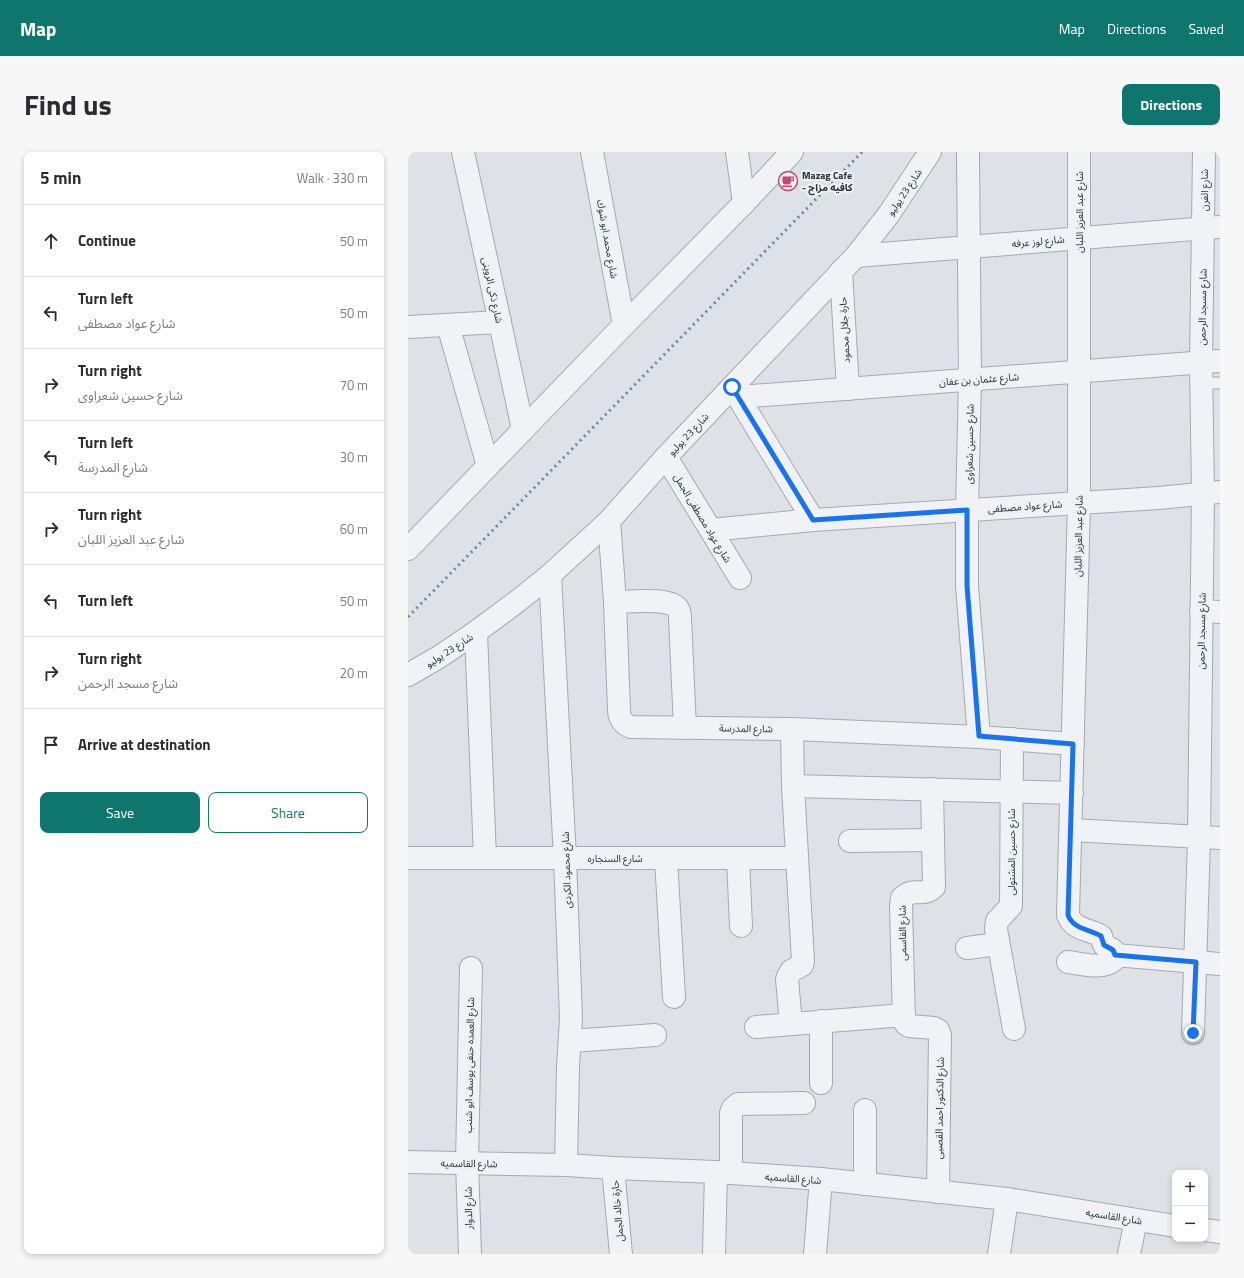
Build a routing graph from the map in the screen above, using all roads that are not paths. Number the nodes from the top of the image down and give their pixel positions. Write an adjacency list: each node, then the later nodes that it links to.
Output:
1 (463, 152): 14 (street, شارع ذكى الروينى)
2 (592, 152): 16 (street, شارع محمد ابو شوك)
3 (737, 152): 9 (street)
4 (792, 152): 9 (street)
5 (930, 152): 13 (street, شارع 23 يوليو)
6 (968, 152): 12 (street, شارع حسين شعراوى)
7 (1079, 152): 11 (street, شارع عبد العزيز اللبان)
8 (1204, 152): 10 (street, شارع الفرن)
9 (744, 202): 16 (street)
10 (1212, 228): 11 (street, شارع لوز عرفه); 19 (street, شارع مسجد الرحمن)
11 (1079, 238): 12 (street, شارع لوز عرفه); 18 (street, شارع عبد العزيز اللبان)
12 (970, 247): 13 (street, شارع لوز عرفه); 20 (street, شارع حسين شعراوى)
13 (848, 263): 21 (street, حارة جلال محمود); 22 (street, شارع 23 يوليو)
14 (500, 322): 15 (street); 23 (street, شارع ذكى الروينى)
15 (448, 325): 17 (street); 25 (street)
16 (624, 325): 23 (street)
17 (408, 328)
18 (1079, 371): 19 (street, شارع عثمان بن عفان); 20 (street, شارع عثمان بن عفان); 27 (street, شارع عبد العزيز اللبان)
19 (1211, 372): 26 (street, شارع مسجد الرحمن)
20 (970, 380): 21 (street, شارع عثمان بن عفان); 28 (street, شارع حسين شعراوى)
21 (848, 389): 22 (street, شارع عثمان بن عفان)
22 (735, 392): 24 (street, شارع 23 يوليو); 29 (street)
23 (524, 429): 25 (street)
24 (666, 457): 30 (street, شارع 23 يوليو); 31 (street, شارع عواد مصطفى الجمل)
25 (488, 466): 32 (street)
26 (1211, 493): 27 (street, شارع عواد مصطفى); 36 (street, شارع مسجد الرحمن)
27 (1079, 503): 28 (street, شارع عواد مصطفى); 43 (street, شارع عبد العزيز اللبان)
28 (967, 510): 29 (street, شارع عواد مصطفى); 41 (street, شارع حسين شعراوى)
29 (813, 520): 31 (street, شارع عواد مصطفى)
30 (609, 521): 33 (street, شارع 23 يوليو); 35 (street, شارع المدرسة)
31 (711, 530): 34 (street, شارع عواد مصطفى الجمل)
32 (408, 549)
33 (550, 575): 37 (street, شارع 23 يوليو); 54 (street, شارع محمود الكردى)
34 (740, 578)
35 (615, 602): 39 (street, شارع المدرسة); 39 (street)
36 (1211, 612): 49 (street, شارع مسجد الرحمن)
37 (476, 632): 38 (street, شارع 23 يوليو); 53 (street)
38 (408, 675)
39 (685, 728): 40 (street, شارع المدرسة)
40 (792, 729): 41 (street, شارع المدرسة); 44 (street)
41 (979, 736): 42 (street, شارع المدرسة)
42 (1012, 739): 43 (street, شارع المدرسة); 46 (street, شارع حسين المشتولى)
43 (1073, 744): 47 (street, شارع عبد العزيز اللبان)
44 (793, 786): 45 (street); 57 (street)
45 (932, 789): 46 (street); 50 (street, شارع القاسمى)
46 (1011, 791): 47 (street); 59 (street, شارع حسين المشتولى)
47 (1072, 793): 48 (street, شارع عبد العزيز اللبان)
48 (1071, 830): 49 (street); 61 (street, شارع عبد العزيز اللبان)
49 (1210, 838): 63 (street, شارع مسجد الرحمن)
50 (933, 840): 51 (street); 67 (street, شارع القاسمى)
51 (850, 841)
52 (408, 858): 53 (street, شارع السنجاره)
53 (485, 858): 54 (street, شارع السنجاره)
54 (566, 858): 55 (street, شارع السنجاره); 74 (street, شارع محمود الكردى)
55 (666, 858): 56 (street, شارع السنجاره); 66 (street)
56 (738, 858): 57 (street, شارع السنجاره); 58 (street)
57 (797, 858): 69 (street)
58 (741, 926)
59 (998, 944): 60 (street); 71 (street, شارع حسين المشتولى)
60 (967, 948)
61 (1115, 955): 62 (street); 63 (street)
62 (1068, 962)
63 (1196, 962): 64 (street); 72 (street, شارع مسجد الرحمن)
64 (1220, 964)
65 (471, 968): 79 (street, شارع العمده حنفى يوسف ابو شنب)
66 (674, 997)
67 (904, 1015): 68 (street); 85 (street, شارع الدكتور احمد القصبى)
68 (821, 1021): 69 (street); 75 (street)
69 (791, 1024): 70 (street)
70 (756, 1027)
71 (1014, 1029)
72 (1193, 1033)
73 (655, 1035): 74 (street)
74 (571, 1041): 80 (street, شارع محمود الكردى)
75 (821, 1083)
76 (804, 1103): 82 (street)
77 (865, 1110): 84 (street)
78 (408, 1162): 79 (street, شارع القاسميه)
79 (467, 1162): 80 (street, شارع القاسميه); 91 (street, شارع الدوار)
80 (566, 1165): 81 (street, شارع القاسميه)
81 (614, 1168): 82 (street, شارع القاسميه); 92 (street, حارة خالد الجمل)
82 (724, 1172): 83 (street, شارع القاسميه); 93 (street)
83 (821, 1180): 84 (street, شارع القاسميه); 94 (street)
84 (865, 1184): 85 (street, شارع القاسميه)
85 (938, 1192): 86 (street, شارع القاسميه)
86 (1007, 1199): 87 (street, شارع القاسميه); 95 (street)
87 (1136, 1220): 88 (street, شارع القاسميه); 96 (street)
88 (1172, 1226)
89 (1208, 1230): 90 (street)
90 (1220, 1232)
91 (470, 1254)
92 (621, 1254)
93 (714, 1254)
94 (815, 1254)
95 (999, 1254)
96 (1129, 1254)

